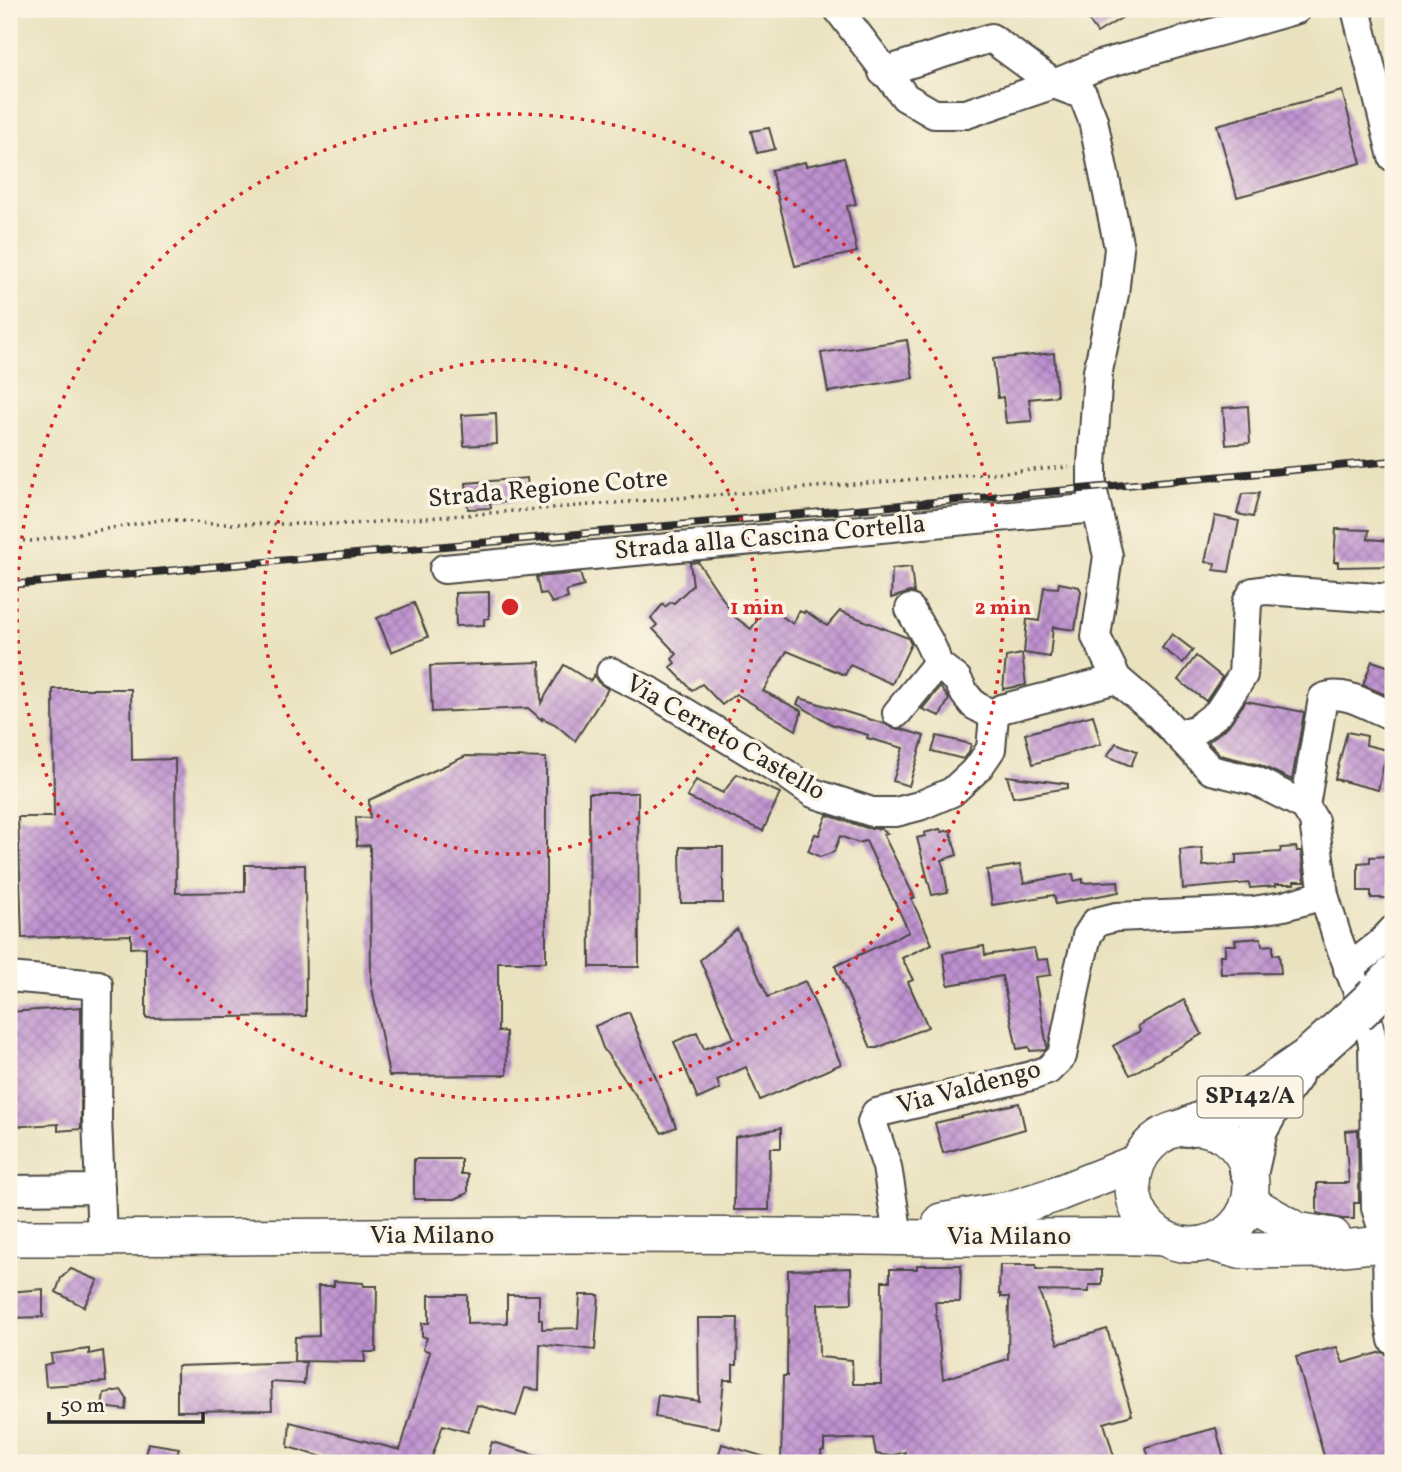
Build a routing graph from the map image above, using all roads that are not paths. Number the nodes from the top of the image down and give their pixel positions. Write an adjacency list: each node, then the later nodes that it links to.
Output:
1 (838, 9): 4 (street)
2 (1297, 9): 5 (street)
3 (1356, 9): 6 (street)
4 (883, 72): 5 (street); 5 (street)
5 (1054, 84): 7 (street)
6 (1393, 157)
7 (1096, 508): 8 (street, Strada alla Cascina Cortella); 13 (street)
8 (444, 569)
9 (1393, 599): 17 (street)
10 (910, 609): 11 (street)
11 (937, 664): 14 (street); 16 (street)
12 (611, 672): 16 (street, Via Cerreto Castello)
13 (1117, 679): 16 (street); 17 (street)
14 (897, 713)
15 (1388, 714): 18 (street)
16 (994, 716)
17 (1178, 735): 18 (street)
18 (1305, 806): 19 (street)
19 (1324, 895): 21 (street); 30 (street, Via Valdengo)
20 (1393, 930): 21 (street)
21 (1348, 969): 36 (street)
22 (9, 977): 28 (street)
23 (1375, 995): 24 (highway, SP142/A)
24 (1307, 1058): 25 (highway, SP142/A); 27 (highway, SP142/A)
25 (1187, 1127): 26 (main road); 27 (main road)
26 (1137, 1162): 30 (main road, Via Milano); 34 (main road)
27 (1249, 1186): 35 (main road); 36 (main road)
28 (100, 1188): 29 (street); 32 (street)
29 (9, 1190)
30 (897, 1229): 31 (main road, Via Milano)
31 (855, 1236): 32 (main road, Via Milano); 34 (main road, Via Milano)
32 (102, 1237): 33 (main road, Via Milano)
33 (9, 1238)
34 (1164, 1238): 35 (main road)
35 (1210, 1243): 36 (main road)
36 (1384, 1243): 37 (street)
37 (1393, 1340)

